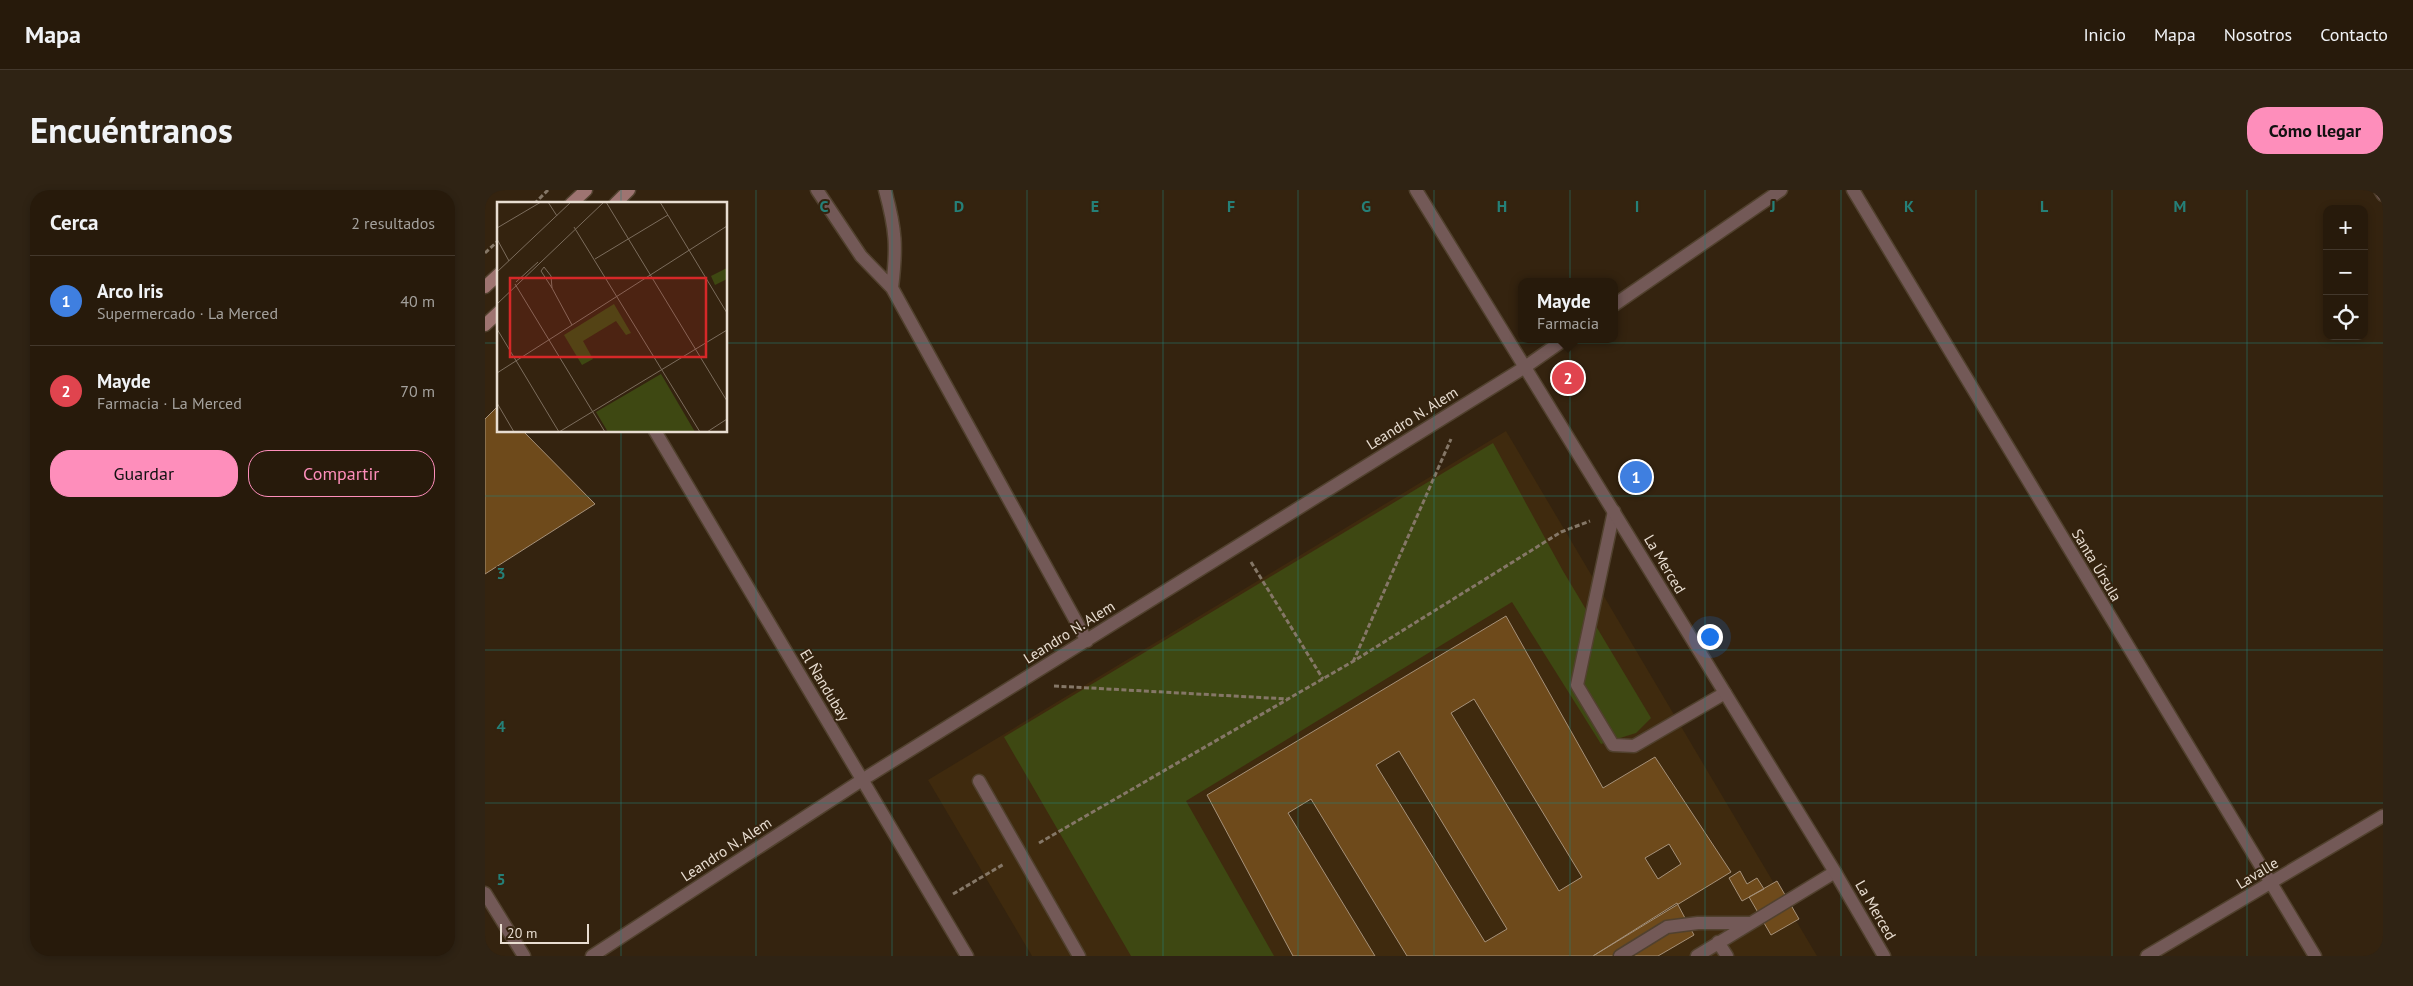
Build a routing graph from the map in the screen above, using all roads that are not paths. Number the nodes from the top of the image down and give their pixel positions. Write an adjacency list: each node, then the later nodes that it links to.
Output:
1 (586, 190): 10 (main road)
2 (629, 190): 11 (main road)
3 (817, 190): 14 (street)
4 (885, 190): 14 (street)
5 (1416, 190): 19 (street, La Merced)
6 (1781, 190): 15 (street)
7 (1853, 190): 28 (street, Santa Úrsula)
8 (2380, 190): 9 (street)
9 (2383, 195)
10 (573, 202)
11 (617, 202)
12 (497, 276): 13 (main road)
13 (485, 287)
14 (893, 288): 22 (street)
15 (1618, 302)
16 (497, 314): 17 (main road)
17 (485, 325)
18 (1559, 343): 19 (street, Leandro N. Alem)
19 (1525, 367): 21 (street, La Merced); 22 (street, Leandro N. Alem)
20 (656, 432): 24 (street, El Ñandubay)
21 (1614, 511): 23 (street, La Merced); 23 (street)
22 (1087, 641): 24 (street, Leandro N. Alem)
23 (1725, 692): 27 (street, La Merced)
24 (862, 780): 33 (street, Leandro N. Alem); 34 (street, El Ñandubay)
25 (979, 781): 35 (street)
26 (2383, 816): 28 (street, Lavalle)
27 (1835, 872): 30 (street); 39 (street, La Merced)
28 (2270, 884): 40 (street, Lavalle); 41 (street, Santa Úrsula)
29 (485, 893): 32 (street)
30 (1753, 923): 31 (street); 36 (street)
31 (1719, 942): 37 (street); 38 (street)
32 (524, 956)
33 (592, 956)
34 (967, 956)
35 (1079, 956)
36 (1620, 956)
37 (1697, 956)
38 (1727, 956)
39 (1884, 956)
40 (2147, 956)
41 (2315, 956)

